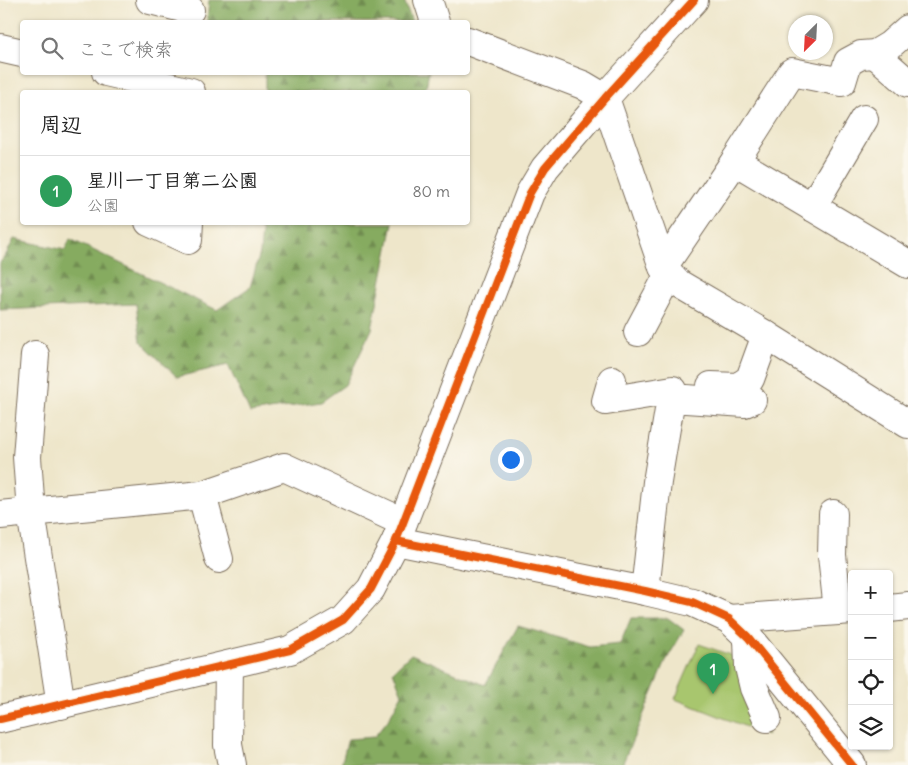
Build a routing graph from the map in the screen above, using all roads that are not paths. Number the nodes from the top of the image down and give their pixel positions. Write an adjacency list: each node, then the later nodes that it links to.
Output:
1 (150, 0): 4 (street)
2 (428, 0): 5 (street)
3 (694, 0): 16 (street)
4 (190, 10)
5 (434, 20)
6 (908, 29): 10 (street)
7 (470, 42): 16 (street)
8 (0, 48): 9 (street)
9 (20, 53)
10 (875, 54): 13 (street); 18 (street)
11 (100, 75): 14 (street)
12 (119, 75): 15 (street)
13 (908, 82)
14 (99, 90)
15 (182, 90)
16 (604, 98): 23 (street); 35 (street)
17 (864, 119): 19 (street)
18 (736, 161): 19 (street); 23 (street)
19 (812, 207): 22 (street)
20 (156, 225): 21 (street)
21 (189, 225)
22 (908, 264)
23 (666, 270): 24 (street); 25 (street)
24 (638, 332)
25 (766, 335): 28 (street); 30 (street)
26 (35, 356): 32 (street)
27 (612, 380): 28 (street)
28 (672, 394): 29 (street); 37 (street)
29 (752, 400)
30 (908, 424)
31 (202, 495): 32 (street); 35 (street); 36 (street)
32 (31, 512): 34 (street); 43 (street)
33 (833, 514): 40 (street)
34 (0, 515)
35 (400, 531): 37 (street); 42 (street)
36 (219, 559)
37 (644, 591): 41 (street)
38 (908, 606): 39 (street)
39 (893, 608)
40 (845, 610): 41 (street)
41 (739, 628): 44 (street); 47 (street)
42 (229, 665): 43 (street); 46 (street)
43 (61, 705): 45 (street)
44 (766, 718)
45 (0, 719)
46 (232, 765)
47 (852, 765)

